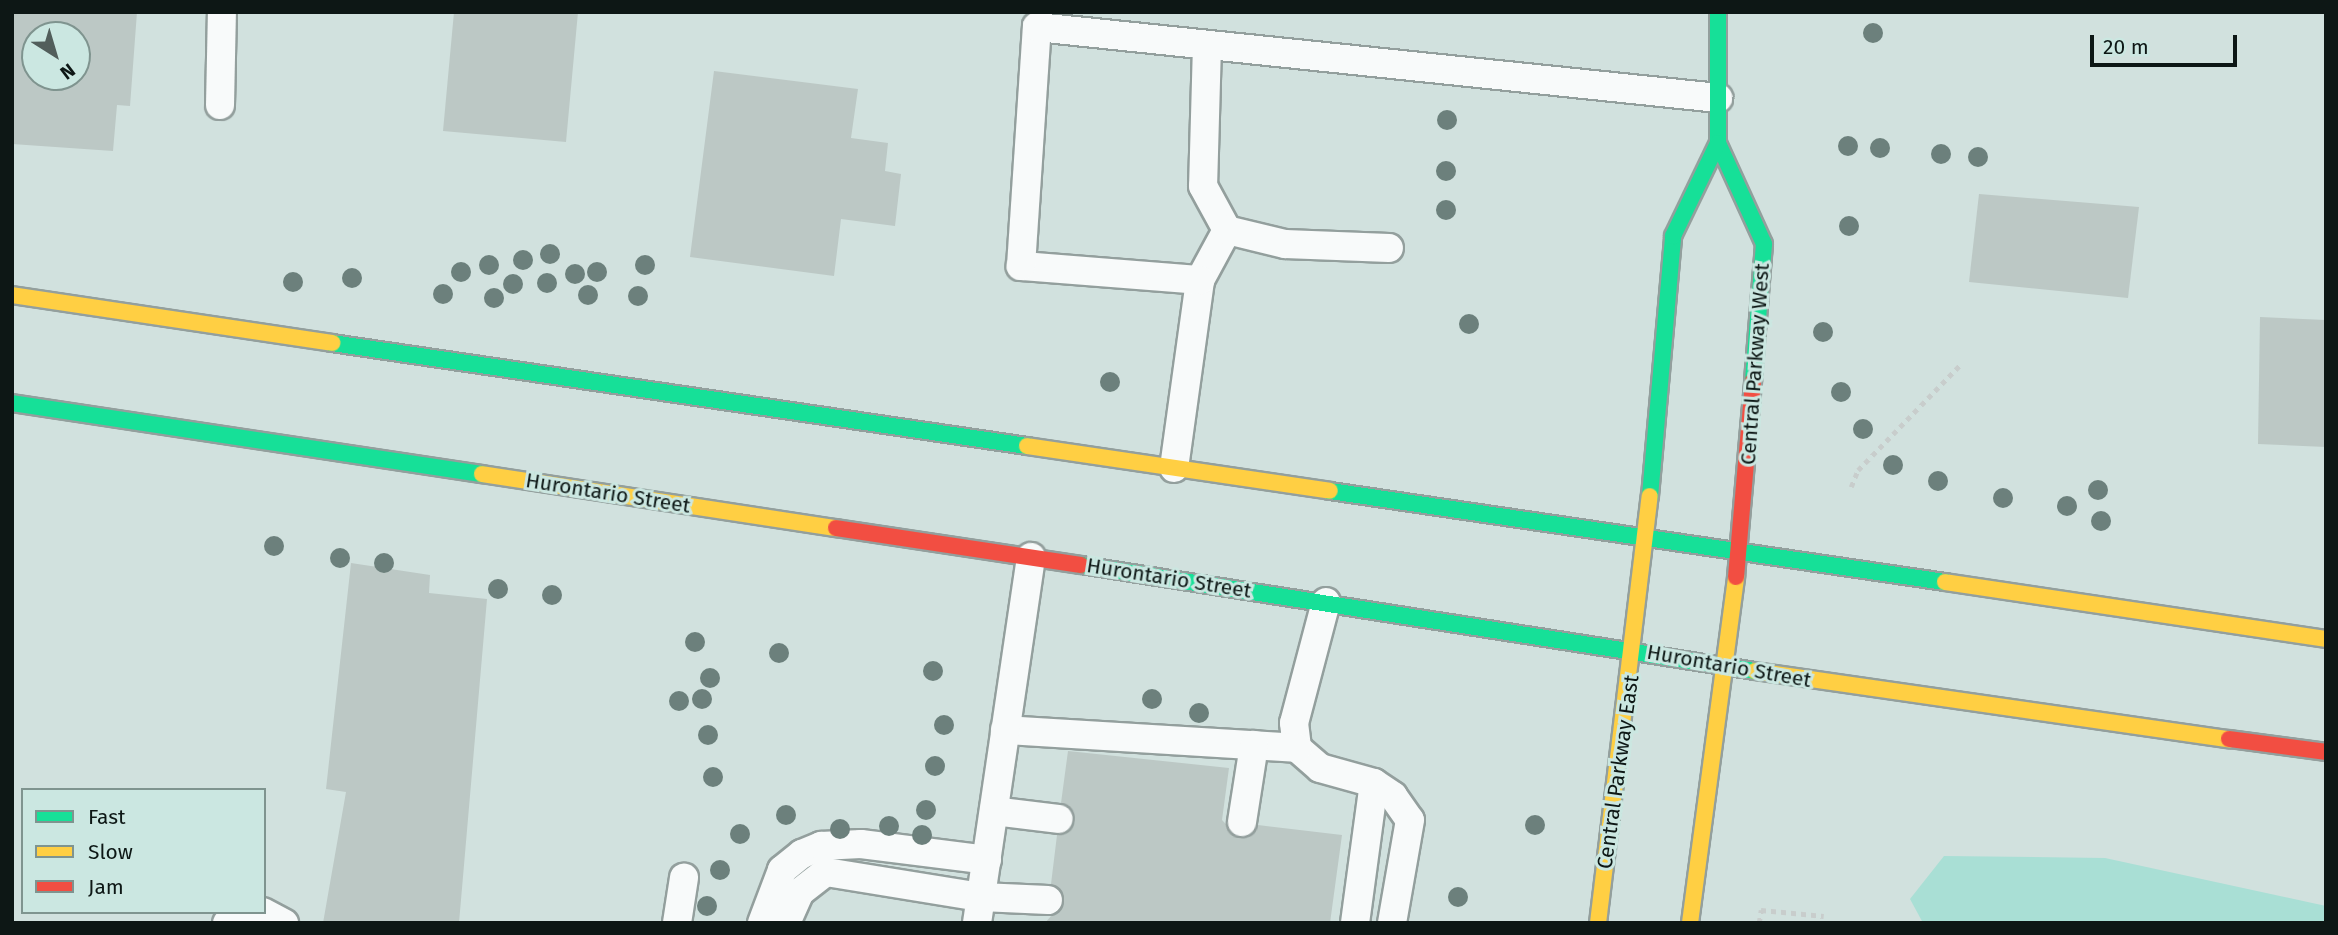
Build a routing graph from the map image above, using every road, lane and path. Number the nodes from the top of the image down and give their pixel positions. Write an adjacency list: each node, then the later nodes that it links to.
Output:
1 (222, 12): 5 (lane)
2 (1718, 12): 4 (main road, Central Parkway West)
3 (1207, 45): 4 (lane); 7 (lane); 9 (lane)
4 (1718, 98): 6 (main road, Central Parkway West)
5 (220, 105)
6 (1718, 143): 15 (main road, Central Parkway West); 16 (main road, Central Parkway West)
7 (1227, 230): 8 (lane); 9 (lane)
8 (1389, 248)
9 (1200, 280): 13 (lane)
10 (12, 295): 13 (main road)
11 (1962, 363): 14 (path)
12 (12, 403): 17 (main road, Hurontario Street)
13 (1174, 468): 15 (main road)
14 (1851, 487)
15 (1648, 539): 16 (main road); 20 (main road, Central Parkway East)
16 (1739, 552): 19 (main road); 21 (main road)
17 (1031, 557): 18 (main road, Hurontario Street); 22 (lane)
18 (1326, 602): 20 (main road, Hurontario Street); 24 (lane)
19 (2326, 639)
20 (1635, 650): 21 (main road, Hurontario Street); 44 (main road, Central Parkway East)
21 (1724, 663): 25 (main road, Hurontario Street); 45 (main road)
22 (1005, 730): 23 (lane); 27 (lane)
23 (1254, 745): 24 (lane); 29 (lane)
24 (1297, 748): 26 (lane)
25 (2326, 752)
26 (1374, 783): 42 (lane); 43 (lane)
27 (994, 811): 28 (lane); 30 (lane)
28 (1059, 819)
29 (1242, 822)
30 (987, 860): 33 (lane); 40 (lane)
31 (684, 878): 39 (lane)
32 (1048, 900): 33 (lane)
33 (979, 910): 41 (lane)
34 (244, 914): 37 (lane)
35 (266, 914): 38 (lane)
36 (1824, 916): 46 (path)
37 (227, 923)
38 (284, 923)
39 (677, 923)
40 (762, 923)
41 (786, 923)
42 (1355, 923)
43 (1392, 923)
44 (1598, 923)
45 (1690, 923)
46 (1759, 923)

